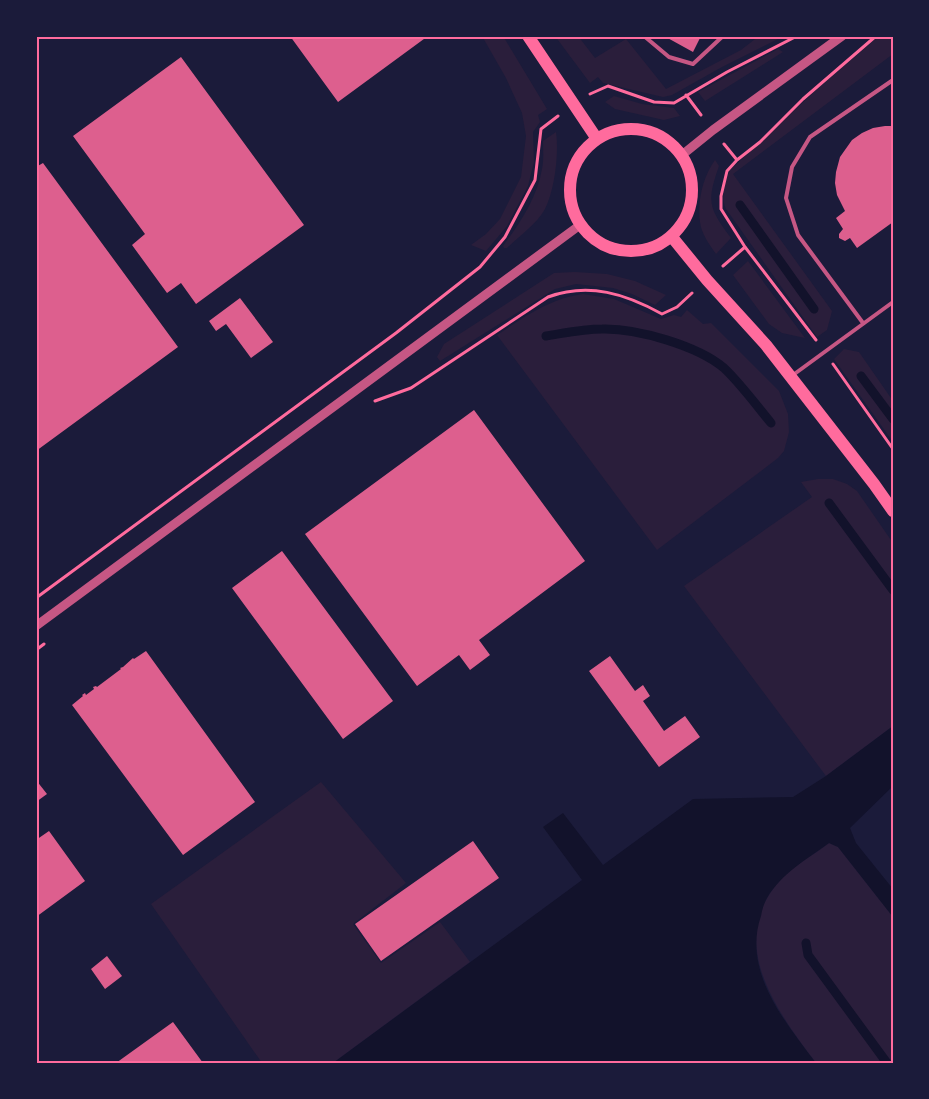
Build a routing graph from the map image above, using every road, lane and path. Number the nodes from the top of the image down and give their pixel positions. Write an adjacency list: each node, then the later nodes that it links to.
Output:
1 (528, 36): 9 (main road)
2 (644, 36): 3 (lane)
3 (723, 36)
4 (796, 36): 8 (path)
5 (842, 36): 10 (street)
6 (876, 36): 13 (path)
7 (893, 80): 18 (lane)
8 (686, 95): 9 (path); 10 (path)
9 (573, 105): 11 (main road); 22 (path)
10 (713, 130): 12 (street); 13 (path)
11 (597, 139): 12 (main road); 14 (main road)
12 (682, 156): 15 (main road)
13 (737, 160): 16 (path)
14 (580, 225): 15 (main road); 23 (street)
15 (672, 237): 16 (main road)
16 (707, 280): 19 (main road); 20 (path)
17 (893, 302): 18 (lane)
18 (863, 323): 19 (lane)
19 (791, 376): 21 (main road)
20 (367, 404)
21 (893, 511)
22 (36, 598)
23 (36, 626)

